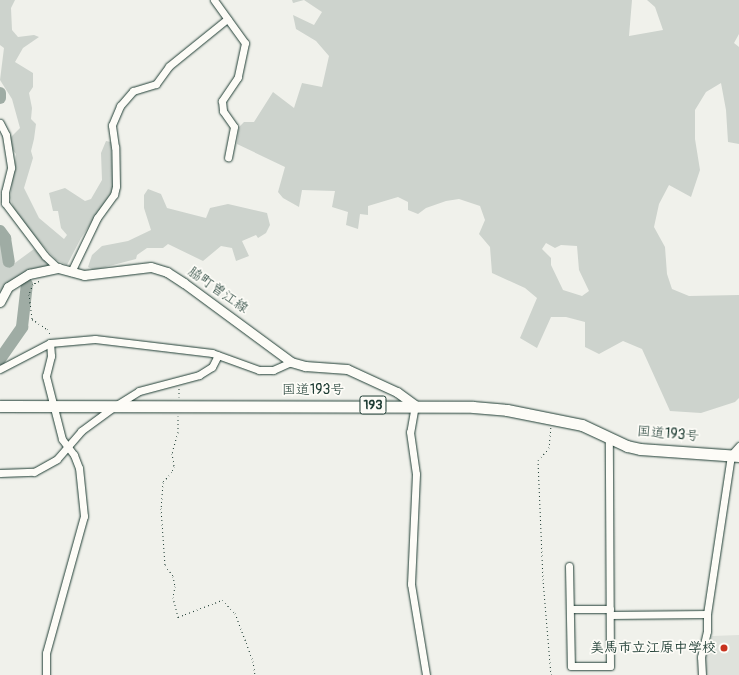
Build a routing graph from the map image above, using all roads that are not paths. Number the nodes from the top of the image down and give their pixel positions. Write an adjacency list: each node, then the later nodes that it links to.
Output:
1 (214, 0): 2 (street)
2 (227, 19): 4 (street); 6 (street)
3 (0, 124): 5 (street)
4 (228, 157)
5 (58, 268): 6 (main road, 脇町曽江線); 7 (main road, 脇町曽江線)
6 (71, 272): 10 (main road, 脇町曽江線)
7 (0, 302)
8 (53, 343): 9 (street); 11 (street); 14 (street)
9 (218, 355): 10 (street); 15 (street)
10 (291, 362): 12 (main road, 脇町曽江線)
11 (0, 369)
12 (414, 405): 15 (highway, 国道193号 / 193); 16 (highway, 国道193号 / 193); 26 (street)
13 (0, 406): 14 (highway, 国道193号 / 193)
14 (53, 406): 15 (highway, 国道193号 / 193); 18 (street)
15 (115, 406): 18 (street)
16 (609, 437): 19 (highway, 国道193号 / 193); 23 (street)
17 (739, 446): 19 (street)
18 (68, 448): 20 (street); 25 (street)
19 (735, 456): 24 (street)
20 (0, 473)
21 (569, 566): 22 (street)
22 (570, 609): 23 (street); 23 (street)
23 (610, 612): 24 (street)
24 (707, 614): 27 (street)
25 (46, 675)
26 (426, 675)
27 (702, 675)

